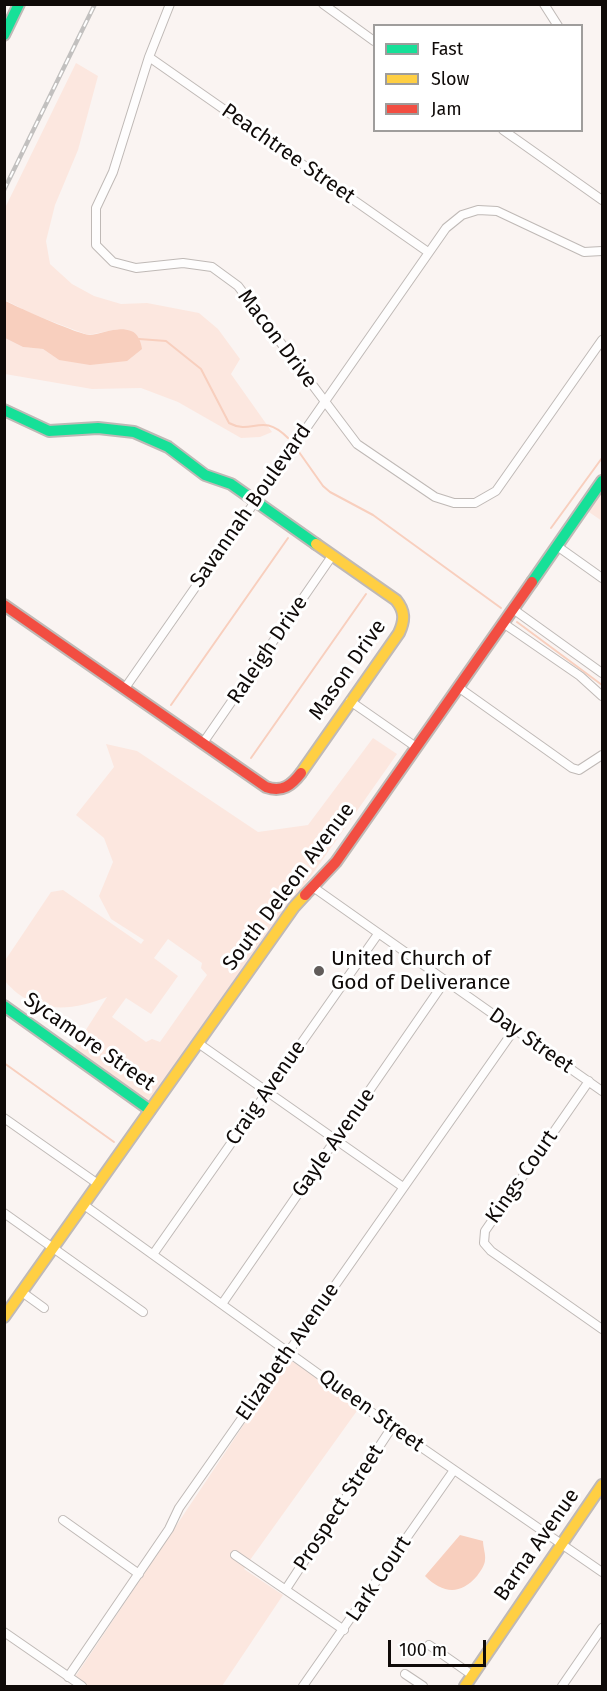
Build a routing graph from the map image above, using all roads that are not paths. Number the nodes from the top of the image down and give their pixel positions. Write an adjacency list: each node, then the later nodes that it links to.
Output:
1 (170, 4): 8 (street, Macon Drive)
2 (323, 4): 7 (street)
3 (544, 4): 5 (street)
4 (19, 5): 6 (street)
5 (557, 24)
6 (4, 35)
7 (373, 39)
8 (149, 57): 12 (street, Peachtree Street); 14 (street, Macon Drive)
9 (506, 132): 10 (street)
10 (603, 200)
11 (603, 251): 12 (street, Savannah Boulevard)
12 (428, 252): 14 (street, Savannah Boulevard)
13 (603, 340): 14 (street, Macon Drive)
14 (324, 401): 17 (street, Savannah Boulevard)
15 (4, 410): 17 (street, Mason Drive)
16 (603, 481): 18 (street, South Deleon Avenue)
17 (254, 501): 19 (street, Mason Drive); 26 (street, Savannah Boulevard)
18 (557, 546): 20 (street); 22 (street, South Deleon Avenue)
19 (332, 556): 28 (street, Mason Drive); 29 (street, Raleigh Drive)
20 (603, 578)
21 (4, 605): 26 (street, Mason Drive)
22 (513, 609): 23 (street, South Deleon Avenue); 24 (street)
23 (503, 623): 25 (street, South Deleon Avenue); 27 (street)
24 (603, 673)
25 (458, 687): 30 (street, South Deleon Avenue); 31 (street)
26 (125, 688): 29 (street, Mason Drive)
27 (603, 696)
28 (350, 701): 29 (street, Mason Drive); 30 (street)
29 (203, 743)
30 (416, 747): 32 (street, South Deleon Avenue)
31 (603, 755)
32 (313, 887): 33 (street, Day Street); 37 (street, South Deleon Avenue)
33 (378, 934): 34 (street, Day Street); 39 (street, Craig Avenue)
34 (445, 981): 36 (street, Day Street); 43 (street, Gayle Avenue)
35 (4, 1006): 41 (street, Sycamore Street)
36 (514, 1030): 38 (street, Day Street); 45 (street, Elizabeth Avenue)
37 (198, 1043): 39 (street); 41 (street, South Deleon Avenue)
38 (589, 1081): 40 (street, Day Street); 55 (street, Kings Court)
39 (267, 1091): 43 (street); 49 (street, Craig Avenue)
40 (603, 1091)
41 (150, 1110): 44 (street, South Deleon Avenue)
42 (4, 1118): 44 (street)
43 (336, 1140): 45 (street); 51 (street, Gayle Avenue)
44 (98, 1184): 46 (street, South Deleon Avenue)
45 (403, 1187): 56 (street, Elizabeth Avenue)
46 (84, 1205): 48 (street, South Deleon Avenue); 49 (street, Queen Street)
47 (4, 1213): 48 (street)
48 (54, 1248): 50 (street, South Deleon Avenue); 54 (street)
49 (154, 1253): 51 (street, Queen Street)
50 (22, 1292): 52 (street); 53 (street, South Deleon Avenue)
51 (222, 1304): 56 (street, Queen Street)
52 (44, 1308)
53 (6, 1311)
54 (143, 1312)
55 (603, 1329)
56 (289, 1352): 57 (street, Queen Street); 64 (street, Elizabeth Avenue)
57 (392, 1427): 58 (street, Queen Street); 65 (street, Prospect Street)
58 (454, 1470): 61 (street, Queen Street); 67 (street, Lark Court)
59 (603, 1485): 61 (street, Barna Avenue)
60 (63, 1520): 64 (street)
61 (561, 1544): 63 (street, Queen Street); 71 (street, Barna Avenue)
62 (235, 1555): 65 (street)
63 (603, 1572)
64 (139, 1574): 72 (street, Elizabeth Avenue)
65 (286, 1589): 67 (street)
66 (603, 1628): 77 (street)
67 (344, 1630): 74 (street, Lark Court)
68 (4, 1632): 72 (street)
69 (429, 1645): 71 (street)
70 (405, 1674): 75 (street)
71 (472, 1675): 76 (street, Barna Avenue)
72 (68, 1677): 73 (street)
73 (82, 1686)
74 (303, 1686)
75 (423, 1686)
76 (465, 1686)
77 (562, 1686)

